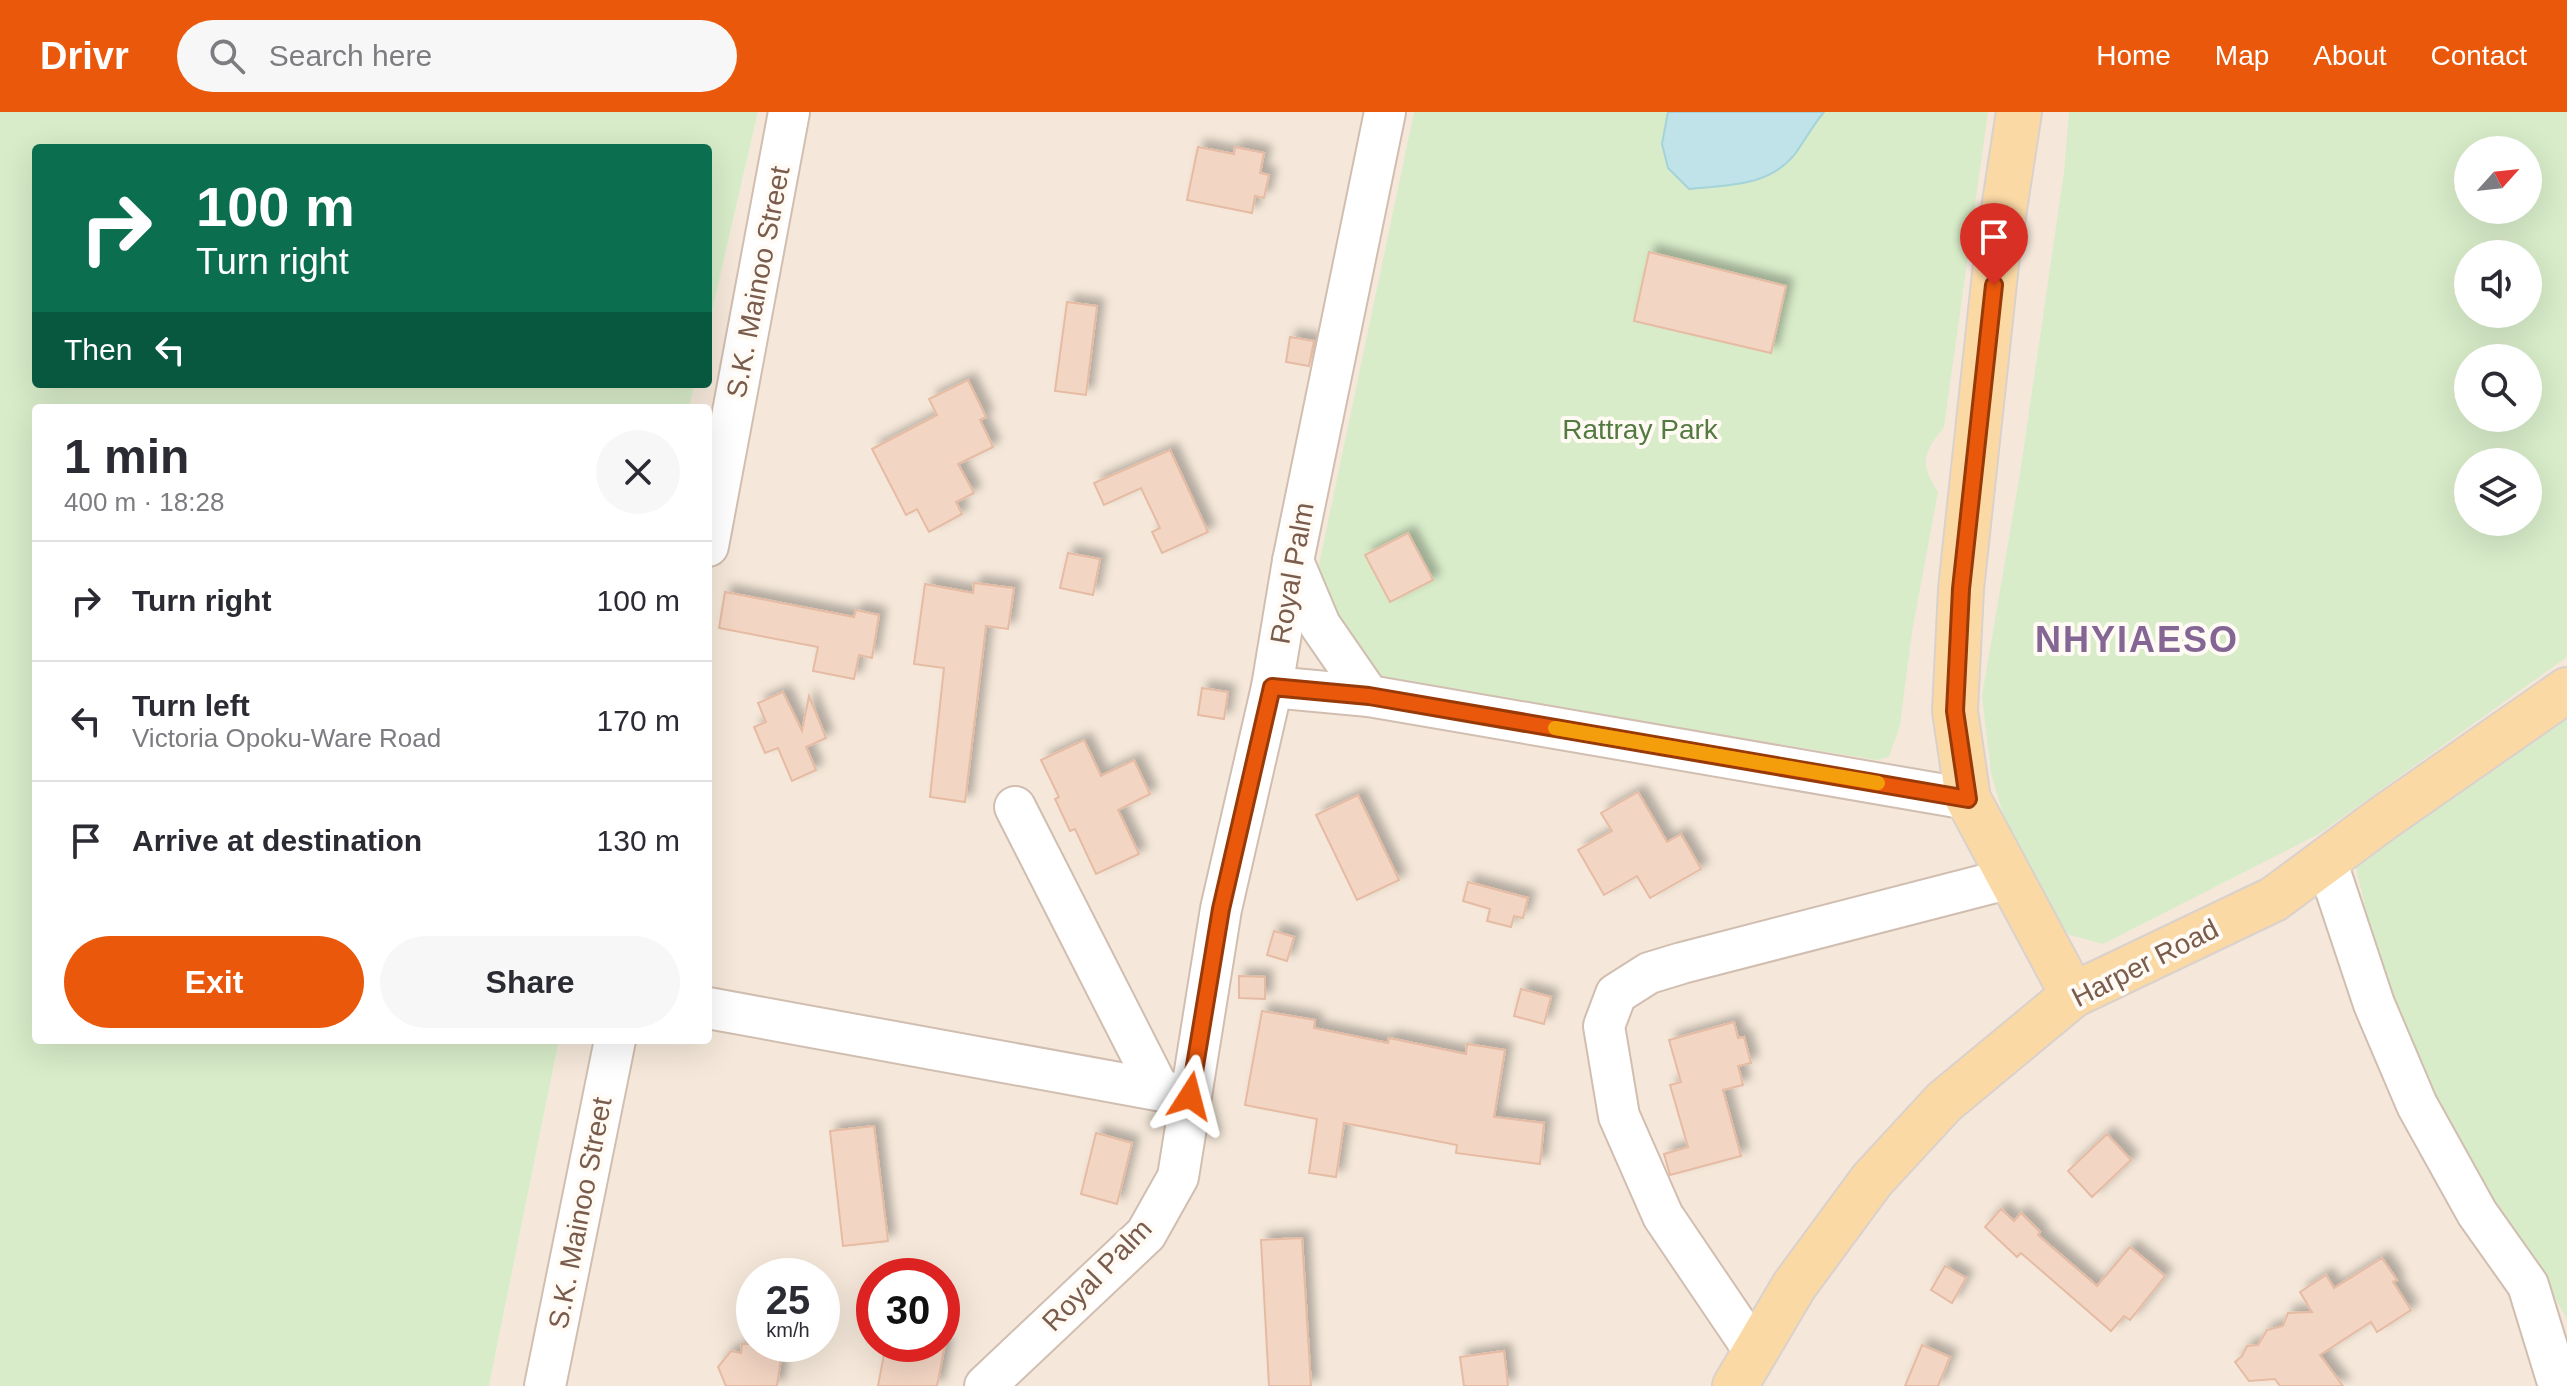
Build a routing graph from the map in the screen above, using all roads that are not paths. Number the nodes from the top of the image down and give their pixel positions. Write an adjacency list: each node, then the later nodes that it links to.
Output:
1 (789, 112): 4 (street, S.K. Mainoo Street)
2 (1385, 112): 5 (street, Royal Palm)
3 (2019, 112): 9 (main road)
4 (712, 525)
5 (1293, 561): 6 (street, Royal Palm); 8 (street)
6 (1272, 687): 8 (street); 16 (street, Royal Palm)
7 (2567, 690): 11 (main road, Harper Road)
8 (1369, 696): 9 (street)
9 (1968, 799): 12 (main road)
10 (1015, 807): 16 (street)
11 (2326, 860): 13 (main road, Harper Road); 20 (street)
12 (2011, 878): 13 (main road); 17 (street)
13 (2073, 995): 17 (main road, Harper Road)
14 (712, 1009): 16 (street)
15 (614, 1044): 18 (street, S.K. Mainoo Street)
16 (1174, 1093): 19 (street, Royal Palm)
17 (1745, 1369)
18 (545, 1386)
19 (985, 1386)
20 (2559, 1386)

